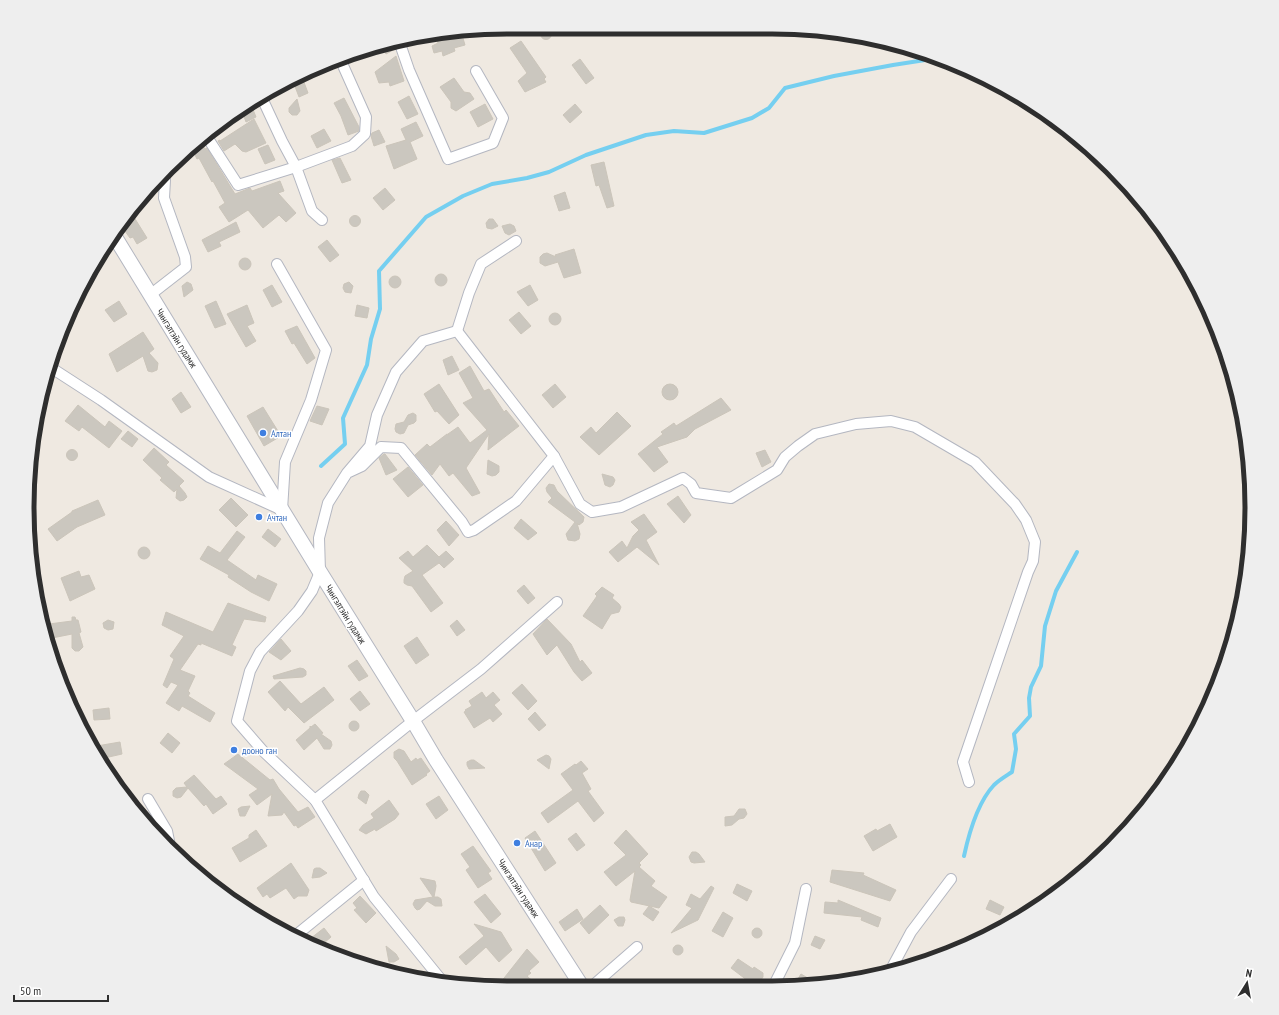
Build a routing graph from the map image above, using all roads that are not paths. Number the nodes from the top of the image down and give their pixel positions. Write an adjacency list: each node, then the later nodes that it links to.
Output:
1 (401, 46): 3 (street)
2 (342, 64): 6 (street)
3 (476, 71)
4 (264, 102): 6 (street)
5 (209, 140): 6 (street)
6 (296, 167): 8 (street)
7 (165, 181): 12 (street)
8 (322, 220)
9 (116, 241): 12 (main road, Чингэлтэйн гудамж)
10 (516, 241): 13 (street)
11 (277, 264): 17 (street)
12 (150, 295): 17 (main road, Чингэлтэйн гудамж)
13 (457, 331): 15 (street); 16 (street)
14 (55, 370): 17 (street)
15 (554, 456): 16 (street); 21 (street)
16 (347, 472): 18 (street)
17 (282, 510): 18 (main road, Чингэлтэйн гудамж)
18 (320, 572): 20 (main road, Чингэлтэйн гудамж); 23 (street)
19 (557, 602): 20 (street)
20 (413, 721): 23 (street); 32 (main road, Чингэлтэйн гудамж)
21 (969, 782)
22 (148, 799): 24 (street)
23 (315, 800): 26 (street)
24 (168, 837)
25 (951, 879): 30 (street)
26 (364, 880): 28 (street); 31 (street)
27 (806, 889): 34 (street)
28 (299, 933)
29 (637, 947): 33 (street)
30 (892, 965)
31 (438, 976)
32 (578, 981)
33 (598, 981)
34 (776, 981)

